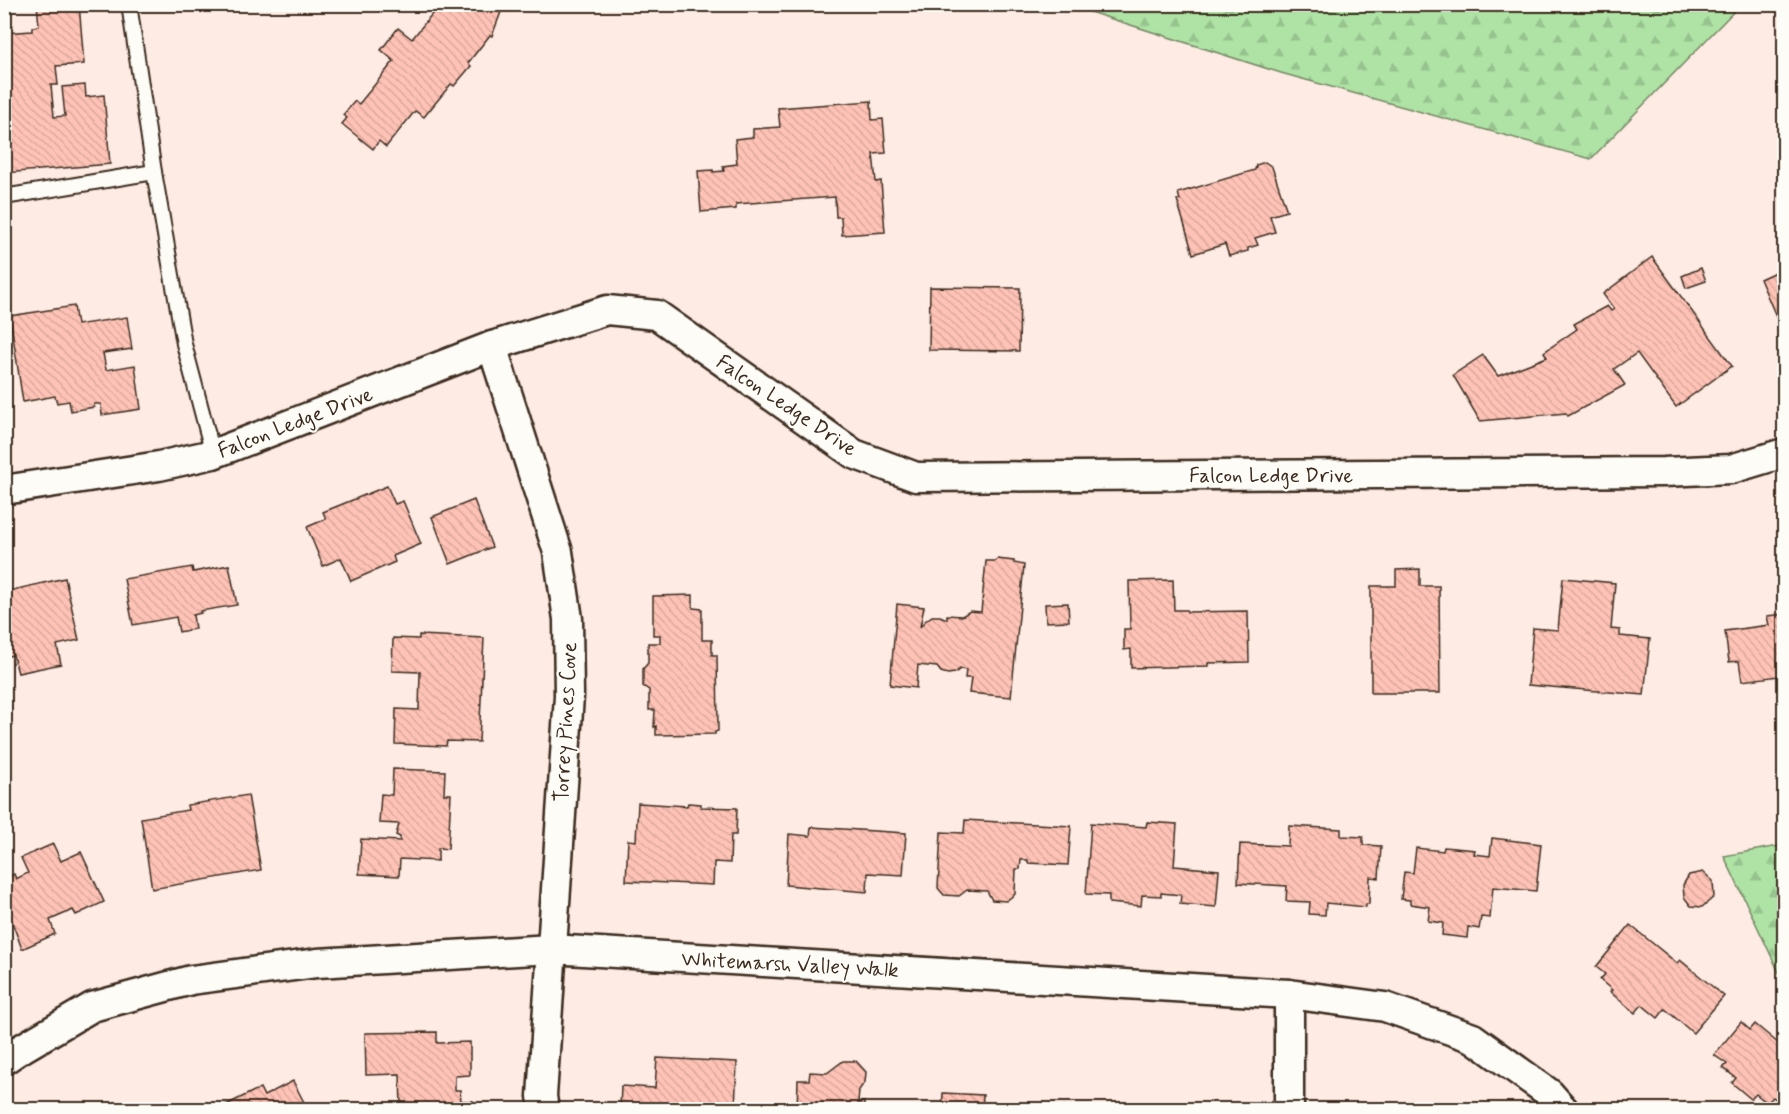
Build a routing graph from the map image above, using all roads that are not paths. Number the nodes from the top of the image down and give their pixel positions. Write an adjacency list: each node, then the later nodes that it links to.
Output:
1 (129, 4): 2 (lane)
2 (154, 172): 3 (lane); 6 (lane)
3 (4, 197)
4 (492, 346): 5 (street, Falcon Ledge Drive); 6 (street, Falcon Ledge Drive); 8 (street, Torrey Pines Cove)
5 (1785, 453)
6 (213, 454): 7 (street, Falcon Ledge Drive)
7 (4, 490)
8 (551, 949): 9 (street, Whitemarsh Valley Walk); 10 (street, Whitemarsh Valley Walk); 11 (street, Torrey Pines Cove)
9 (1289, 994): 12 (street); 13 (street, Whitemarsh Valley Walk)
10 (4, 1060)
11 (544, 1110)
12 (1289, 1110)
13 (1564, 1110)

